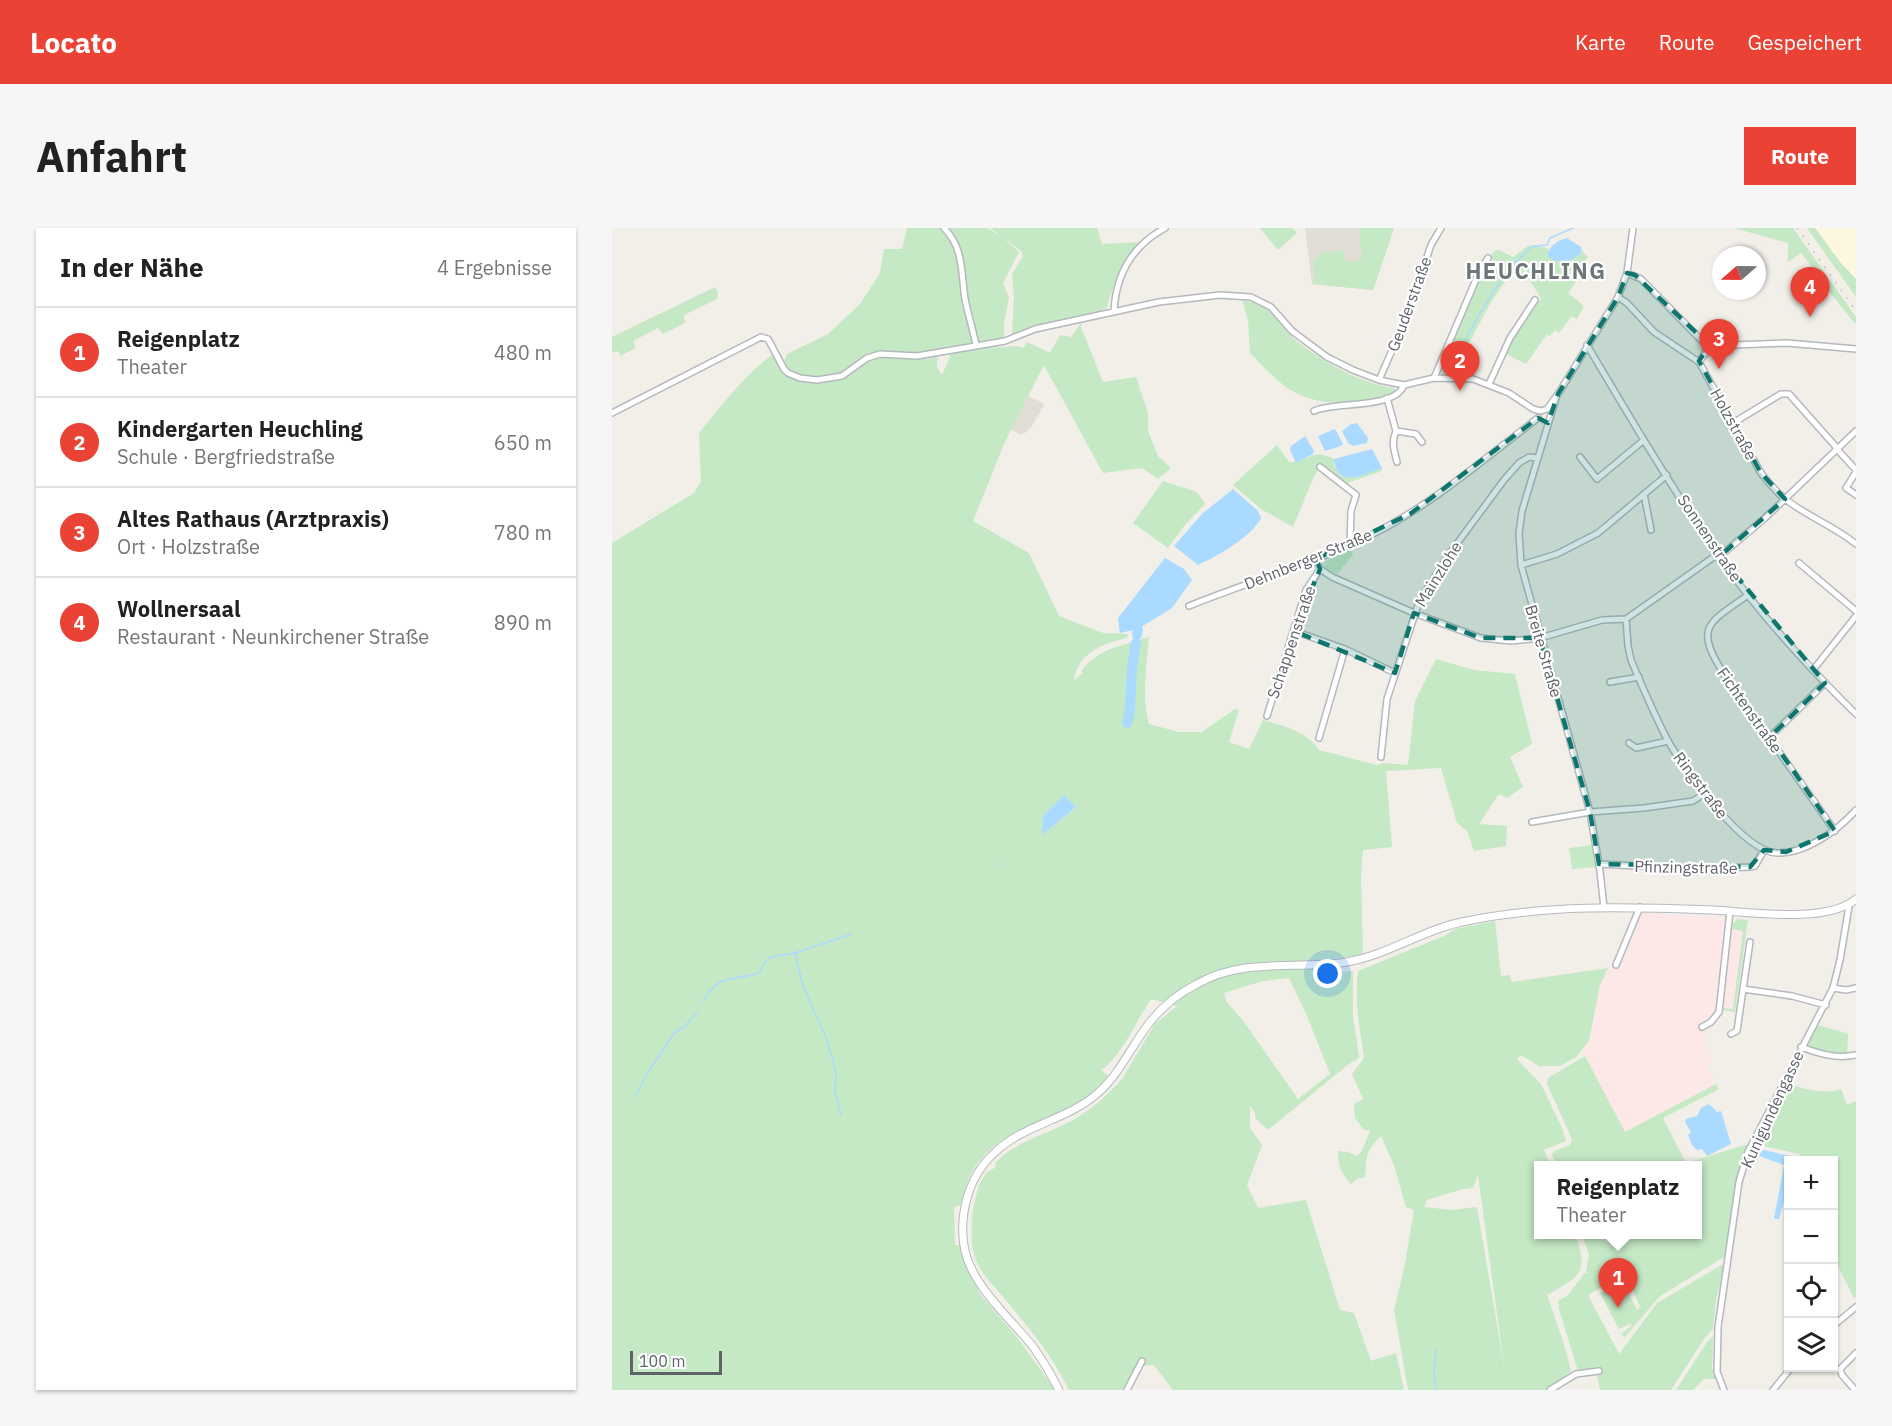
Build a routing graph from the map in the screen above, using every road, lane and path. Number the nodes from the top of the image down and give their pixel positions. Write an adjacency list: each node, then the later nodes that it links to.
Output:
1 (944, 228): 10 (street)
2 (1165, 228): 9 (street)
3 (1441, 228): 16 (street, Geuderstraße)
4 (1633, 228): 6 (street)
5 (1488, 258): 15 (street)
6 (1627, 273): 7 (street); 12 (street)
7 (1618, 297): 11 (street); 14 (street, Holzstraße)
8 (1535, 300): 17 (street)
9 (1114, 311): 10 (street); 16 (street)
10 (976, 345): 23 (street)
11 (1587, 345): 19 (street); 29 (street, Sonnenstraße)
12 (1707, 346): 13 (street); 14 (street)
13 (1856, 349)
14 (1699, 362): 26 (street, Holzstraße)
15 (1434, 378): 17 (street); 18 (street)
16 (1379, 380): 18 (street)
17 (1489, 384): 21 (street)
18 (1404, 386): 20 (street)
19 (1558, 394): 21 (street); 25 (street, Breite Straße)
20 (1387, 398): 22 (street); 27 (street)
21 (1537, 410): 24 (street)
22 (1314, 411)
23 (612, 413)
24 (1538, 418): 25 (street); 43 (street, Dehnberger Straße)
25 (1548, 423): 32 (street, Breite Straße)
26 (1733, 423): 31 (street); 40 (street, Holzstraße)
27 (1396, 431): 30 (street); 34 (street)
28 (1856, 431): 31 (street)
29 (1644, 440): 33 (street); 37 (street, Sonnenstraße)
30 (1422, 442)
31 (1836, 448): 36 (street); 40 (street)
32 (1537, 458): 47 (street, Breite Straße); 52 (street, Mainzlohe)
33 (1580, 458)
34 (1397, 462)
35 (1320, 467): 43 (street)
36 (1856, 471): 39 (street)
37 (1667, 475): 38 (street); 44 (street, Sonnenstraße)
38 (1644, 494): 41 (street); 47 (street)
39 (1856, 495)
40 (1785, 499): 42 (street, Holzstraße); 44 (street)
41 (1652, 530)
42 (1856, 544)
43 (1350, 545): 45 (street, Dehnberger Straße)
44 (1719, 555): 49 (street, Sonnenstraße); 54 (street)
45 (1316, 559): 48 (street); 50 (street, Dehnberger Straße)
46 (1799, 563): 51 (street)
47 (1521, 565): 56 (street, Breite Straße)
48 (1320, 569): 52 (street); 55 (street, Schappenstraße)
49 (1748, 595): 58 (street, Sonnenstraße); 65 (street, Fichtenstraße)
50 (1189, 606)
51 (1856, 611)
52 (1414, 613): 56 (street); 59 (street, Mainzlohe)
53 (1856, 616): 58 (street)
54 (1626, 619): 56 (street); 60 (street, Ringstraße)
55 (1294, 631): 57 (street); 64 (street, Schappenstraße)
56 (1540, 638): 72 (street, Breite Straße)
57 (1346, 649): 59 (street); 66 (street)
58 (1813, 670): 62 (street, Sonnenstraße)
59 (1395, 673): 69 (street, Mainzlohe)
60 (1639, 677): 61 (street); 67 (street, Ringstraße)
61 (1610, 682)
62 (1825, 683): 63 (street, Sonnenstraße); 65 (street)
63 (1856, 714)
64 (1267, 716)
65 (1770, 737): 74 (street, Fichtenstraße)
66 (1319, 738)
67 (1668, 741): 68 (street); 70 (street, Ringstraße)
68 (1629, 743)
69 (1381, 757)
70 (1705, 793): 72 (street); 75 (street, Ringstraße)
71 (1856, 810): 74 (street)
72 (1590, 812): 73 (street); 76 (street, Breite Straße)
73 (1532, 822)
74 (1835, 831): 75 (street)
75 (1764, 850): 76 (street, Pfinzingstraße)
76 (1599, 864): 80 (street, Breite Straße)
77 (1856, 899): 78 (street)
78 (1849, 906): 81 (street); 84 (street, Kunigundengasse)
79 (1640, 907): 80 (street); 81 (street); 83 (street)
80 (1604, 908): 99 (street)
81 (1730, 911): 88 (street)
82 (1750, 942): 86 (street)
83 (1616, 965)
84 (1833, 988): 85 (street); 87 (street, Kunigundengasse)
85 (1856, 988)
86 (1743, 989): 87 (street); 89 (street)
87 (1826, 1005): 90 (street, Kunigundengasse)
88 (1702, 1027)
89 (1731, 1034)
90 (1801, 1047): 91 (street); 103 (street, Kunigundengasse)
91 (1856, 1055)
92 (1856, 1308): 93 (street)
93 (1838, 1321)
94 (1856, 1353): 105 (street)
95 (1142, 1360): 100 (street)
96 (1599, 1371): 98 (street)
97 (1788, 1372): 104 (street)
98 (1559, 1384): 101 (street); 102 (street)
99 (1059, 1390)
100 (1127, 1390)
101 (1550, 1390)
102 (1563, 1390)
103 (1724, 1390)
104 (1773, 1390)
105 (1855, 1390)

